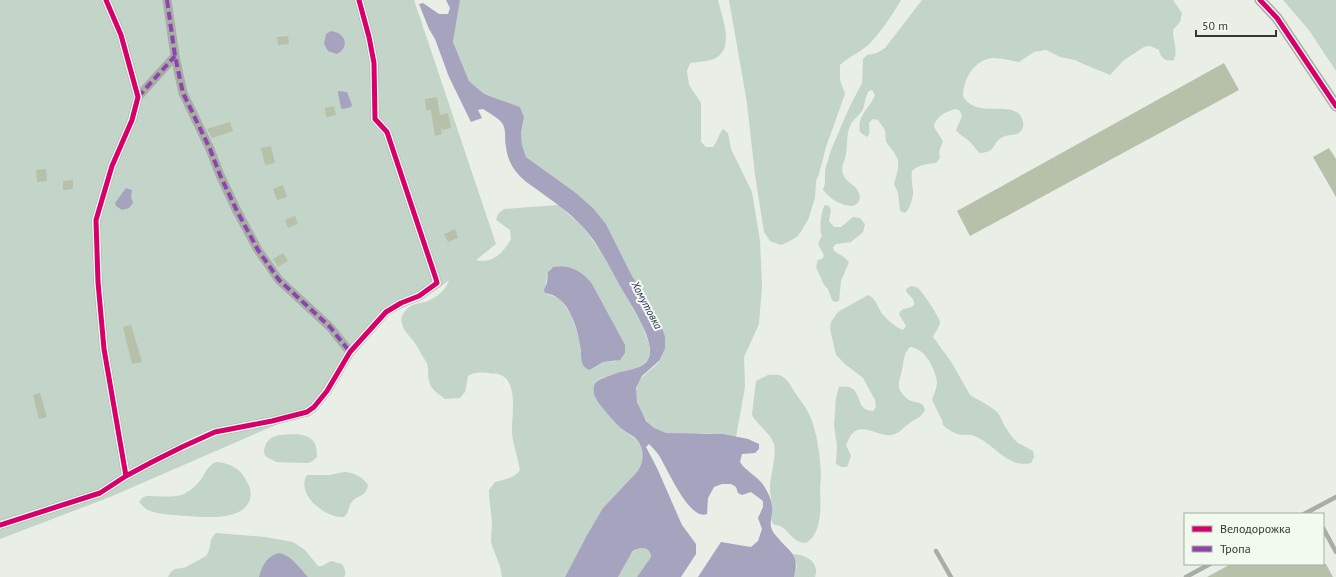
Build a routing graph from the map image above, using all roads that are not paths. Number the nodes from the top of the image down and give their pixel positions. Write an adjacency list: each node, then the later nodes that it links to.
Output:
1 (106, 0): 6 (street)
2 (167, 0): 5 (street)
3 (359, 0): 8 (street)
4 (1260, 0): 7 (street)
5 (175, 56): 6 (street); 8 (street)
6 (138, 97): 9 (street)
7 (1336, 106)
8 (350, 352): 9 (street)
9 (126, 476): 12 (street)
10 (1336, 497): 11 (lane)
11 (1314, 512)
12 (0, 525)
13 (1324, 530): 15 (lane)
14 (936, 551): 17 (lane)
15 (1336, 552)
16 (1208, 565): 18 (lane)
17 (951, 577)
18 (1186, 577)

